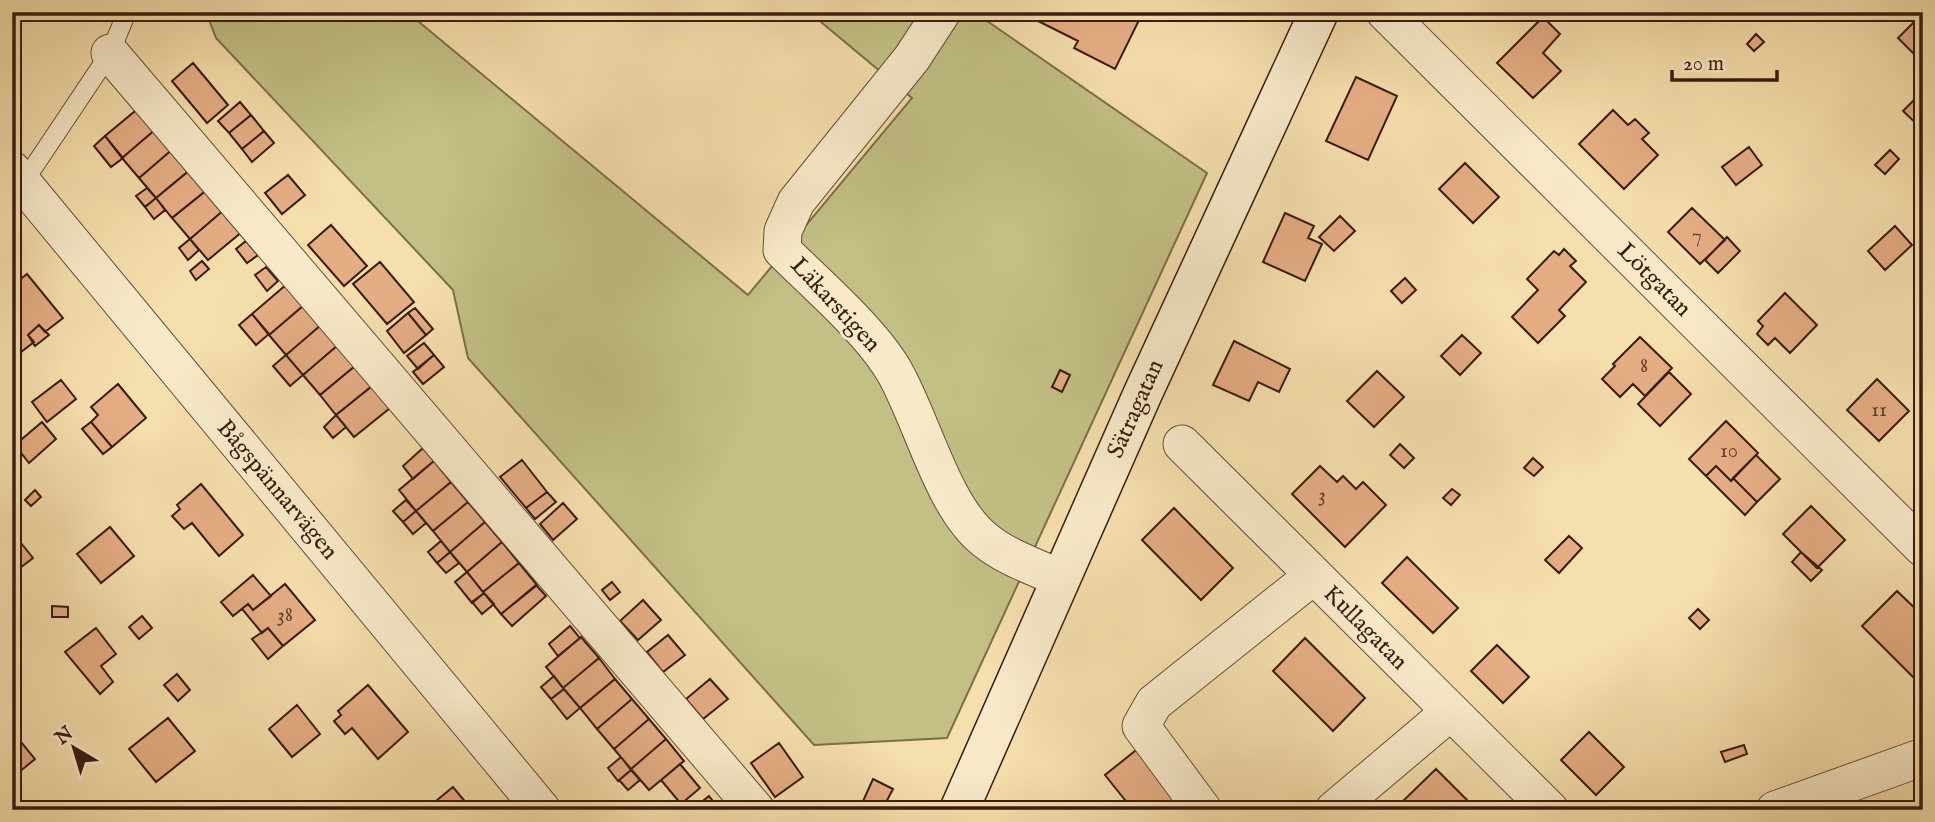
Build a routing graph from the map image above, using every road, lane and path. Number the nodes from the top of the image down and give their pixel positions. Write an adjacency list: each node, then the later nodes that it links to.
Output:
1 (127, 12): 5 (lane)
2 (942, 12): 10 (street, Läkarstigen)
3 (1319, 12): 10 (street, Sätragatan)
4 (1385, 12): 8 (street, Lötgatan)
5 (110, 53): 6 (lane); 14 (street)
6 (16, 184): 13 (street, Bågspännarvägen)
7 (1182, 444): 9 (street, Kullagatan)
8 (1923, 548)
9 (1314, 576): 11 (street, Kullagatan); 16 (street)
10 (1061, 579): 15 (street, Sätragatan)
11 (1450, 712): 17 (street); 18 (street, Kullagatan)
12 (1923, 757): 19 (street)
13 (542, 810)
14 (756, 810)
15 (959, 810)
16 (1203, 810)
17 (1334, 810)
18 (1550, 810)
19 (1775, 810)

